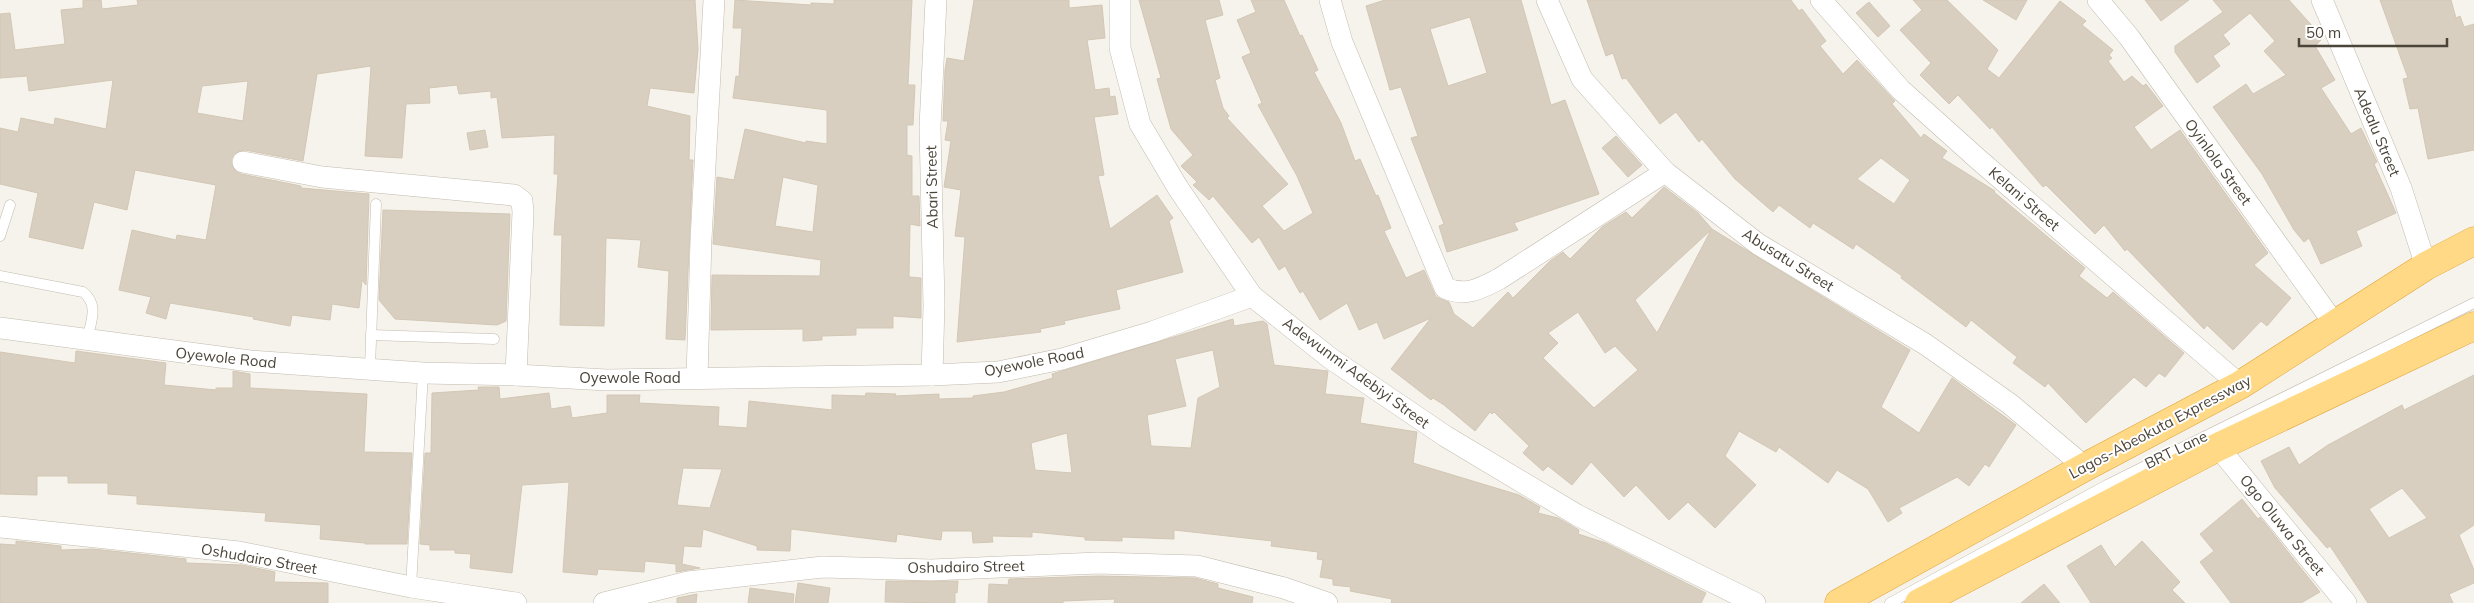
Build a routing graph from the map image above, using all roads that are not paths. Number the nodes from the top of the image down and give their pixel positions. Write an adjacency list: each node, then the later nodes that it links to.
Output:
1 (714, 0): 29 (street)
2 (936, 0): 28 (street, Abari Street)
3 (1120, 0): 18 (street, Adewunmi Adebiyi Street)
4 (1330, 0): 10 (street)
5 (1547, 0): 10 (street, Abusatu Street)
6 (1821, 0): 30 (street, Kelani Street)
7 (2098, 0): 20 (street, Oyinlola Street)
8 (2322, 0): 15 (street, Adealu Street)
9 (243, 162): 27 (street)
10 (1665, 172): 32 (street, Abusatu Street)
11 (376, 204): 22 (lane)
12 (10, 205): 13 (lane)
13 (0, 236)
14 (2474, 241): 15 (highway, Lagos-Abeokuta Expressway)
15 (2426, 266): 20 (highway, Lagos-Abeokuta Expressway)
16 (0, 276): 24 (lane)
17 (2474, 294): 19 (lane)
18 (1252, 296): 28 (street, Oyewole Road); 38 (street, Adewunmi Adebiyi Street)
19 (2472, 319): 31 (highway); 40 (lane, BRT Lane)
20 (2336, 326): 30 (highway, Lagos-Abeokuta Expressway)
21 (0, 328): 24 (street, Oyewole Road)
22 (371, 335): 23 (lane); 25 (lane)
23 (494, 339)
24 (87, 341): 25 (street, Oyewole Road)
25 (370, 368): 26 (street, Oyewole Road)
26 (423, 373): 27 (street, Oyewole Road); 34 (lane)
27 (516, 374): 29 (street, Oyewole Road)
28 (932, 375): 29 (street, Oyewole Road)
29 (697, 378)
30 (2240, 385): 32 (highway, Lagos-Abeokuta Expressway)
31 (2218, 447): 41 (highway); 42 (street, Ogo Oluwa Street)
32 (2085, 467): 39 (highway, Lagos-Abeokuta Expressway)
33 (0, 527): 34 (street, Oshudairo Street)
34 (411, 587): 35 (street, Oshudairo Street)
35 (516, 603)
36 (604, 603): 37 (street, Oshudairo Street)
37 (1327, 603)
38 (1755, 603)
39 (1838, 603)
40 (1890, 603)
41 (1920, 603)
42 (2346, 603)

